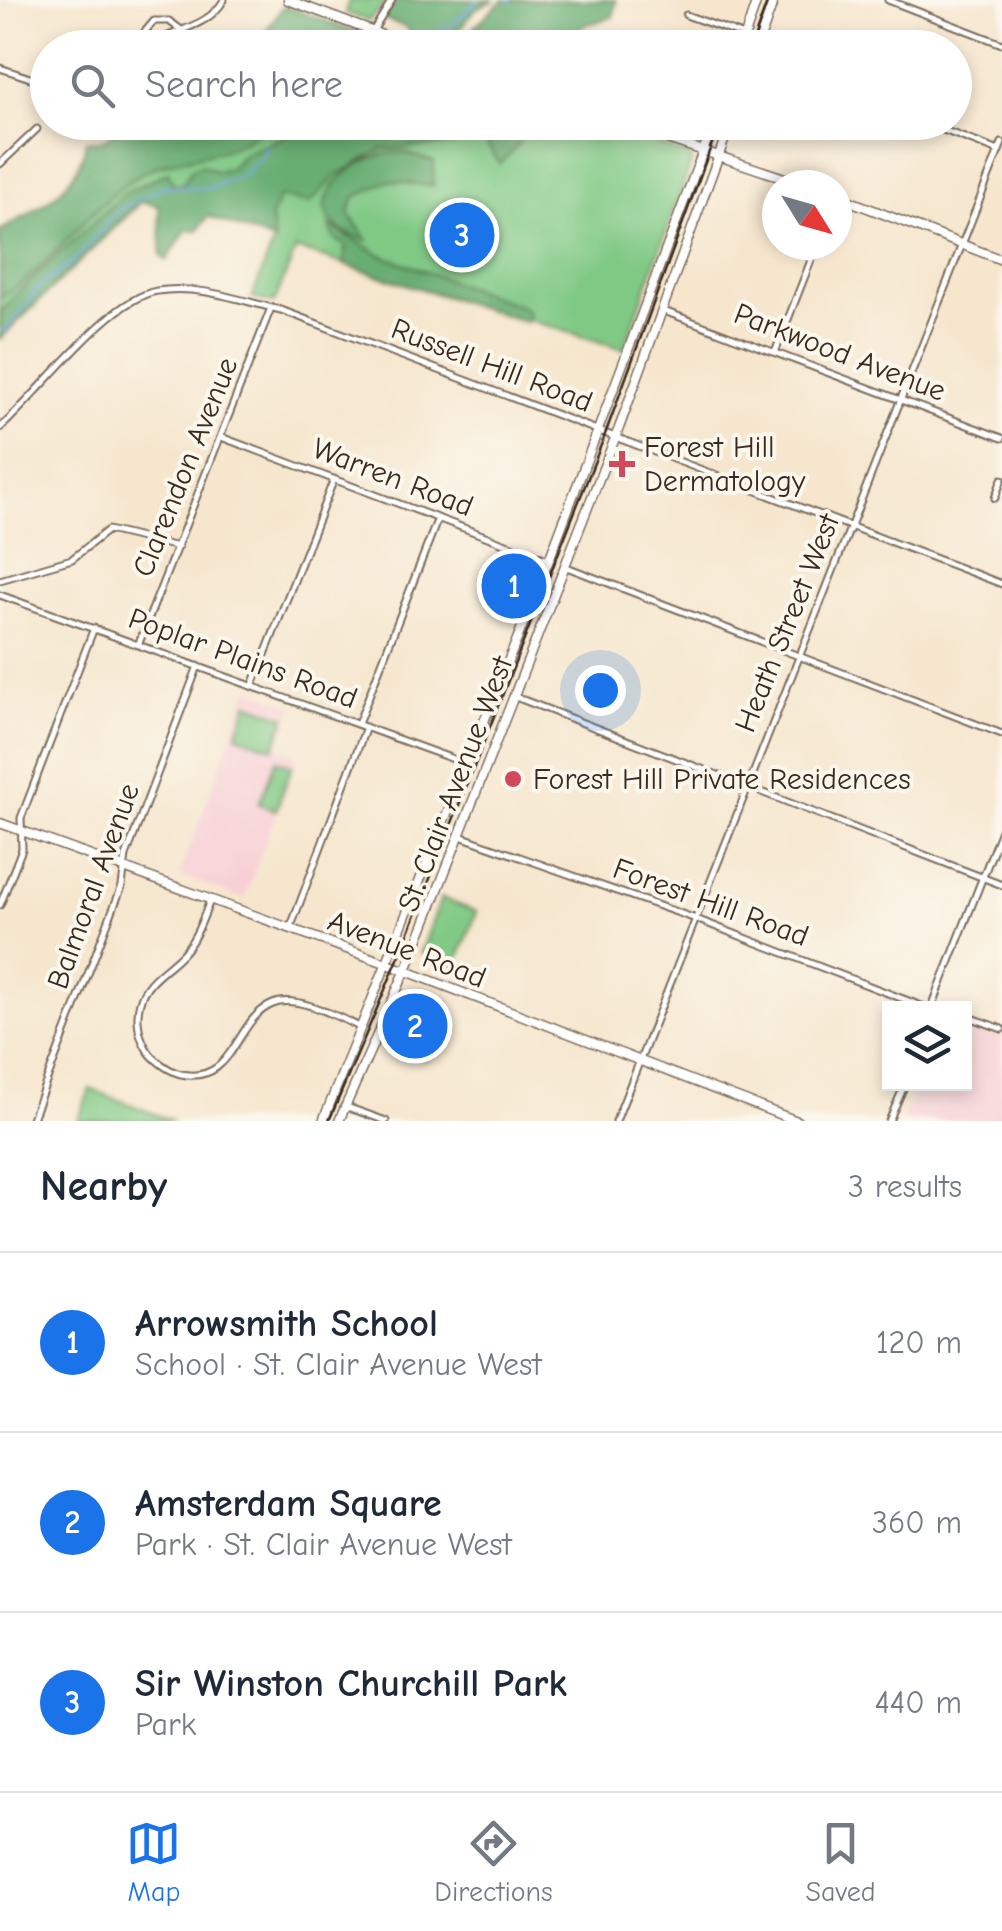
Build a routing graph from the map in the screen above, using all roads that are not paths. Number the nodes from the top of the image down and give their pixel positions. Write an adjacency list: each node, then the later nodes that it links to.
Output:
1 (224, 0): 9 (street)
2 (288, 0): 10 (main road)
3 (392, 0): 11 (street)
4 (757, 0): 13 (main road)
5 (774, 0): 14 (main road)
6 (888, 0): 15 (street)
7 (686, 15): 12 (street)
8 (146, 30): 9 (street)
9 (180, 30)
10 (369, 30)
11 (373, 30)
12 (728, 30)
13 (747, 30)
14 (763, 30)
15 (966, 30)
16 (972, 32): 17 (street)
17 (1002, 44)
18 (0, 68): 19 (street)
19 (30, 78)
20 (30, 135): 29 (street)
21 (673, 140): 26 (main road)
22 (707, 140): 26 (main road, St. Clair Avenue West)
23 (724, 140): 28 (main road, St. Clair Avenue West)
24 (970, 140): 27 (street)
25 (1002, 143): 27 (street, Heath Street West)
26 (703, 150): 28 (main road); 40 (main road, St. Clair Avenue West)
27 (999, 151): 32 (street, Heath Street West)
28 (719, 154): 30 (main road); 36 (main road, St. Clair Avenue West)
29 (1, 162)
30 (764, 170)
31 (852, 202): 32 (main road)
32 (964, 244): 34 (main road); 38 (street, Heath Street West)
33 (812, 260): 37 (street)
34 (1002, 260)
35 (271, 308): 39 (street, Russell Hill Road); 40 (street, Russell Hill Road); 42 (street, Clarendon Avenue)
36 (661, 310): 37 (street, Parkwood Avenue); 41 (main road, St. Clair Avenue West)
37 (776, 350): 38 (street, Parkwood Avenue)
38 (901, 399): 43 (street, Parkwood Avenue); 48 (street, Heath Street West)
39 (0, 428)
40 (599, 430): 41 (street, Russell Hill Road); 50 (main road, St. Clair Avenue West)
41 (616, 436): 48 (street, Russell Hill Road); 51 (main road, St. Clair Avenue West)
42 (222, 437): 45 (street, Warren Road); 49 (street, Clarendon Avenue)
43 (1002, 438)
44 (1002, 479): 46 (street)
45 (334, 480): 47 (street, Warren Road); 61 (street)
46 (995, 498)
47 (438, 518): 50 (street, Warren Road); 63 (street)
48 (850, 525): 53 (street, Russell Hill Road); 59 (street, Heath Street West)
49 (178, 547): 52 (street); 57 (street, Clarendon Avenue)
50 (550, 560): 56 (main road, St. Clair Avenue West)
51 (564, 566): 58 (main road, St. Clair Avenue West); 59 (street)
52 (0, 580)
53 (1002, 584)
54 (0, 595): 55 (street, Poplar Plains Road)
55 (94, 628): 57 (street, Poplar Plains Road); 69 (street)
56 (516, 642): 58 (main road); 65 (main road, St. Clair Avenue West)
57 (140, 644): 60 (street, Poplar Plains Road)
58 (532, 649): 62 (main road, St. Clair Avenue West)
59 (799, 656): 64 (street); 66 (street, Heath Street West)
60 (198, 666): 61 (street, Poplar Plains Road); 71 (street, Balmoral Avenue)
61 (253, 685): 63 (street, Poplar Plains Road)
62 (512, 696): 66 (street); 70 (main road, St. Clair Avenue West)
63 (362, 726): 65 (street, Poplar Plains Road); 77 (street)
64 (1002, 734)
65 (470, 765): 78 (main road, St. Clair Avenue West)
66 (746, 788): 72 (street); 76 (street, Heath Street West)
67 (0, 824): 69 (main road, Avenue Road)
68 (1002, 828): 72 (street)
69 (21, 831): 71 (main road, Avenue Road); 75 (street)
70 (459, 836): 76 (street, Forest Hill Road); 79 (main road, St. Clair Avenue West)
71 (124, 870): 74 (main road, Avenue Road); 88 (street, Balmoral Avenue)
72 (983, 878): 73 (street); 81 (street)
73 (1002, 885)
74 (209, 902): 77 (main road, Avenue Road); 83 (street)
75 (0, 905)
76 (696, 918): 80 (street, Forest Hill Road); 85 (street, Heath Street West)
77 (290, 929): 78 (main road, Avenue Road)
78 (388, 964): 79 (main road, Avenue Road); 83 (main road, St. Clair Avenue West)
79 (405, 970): 85 (main road, Avenue Road); 87 (main road, St. Clair Avenue West)
80 (913, 1001)
81 (934, 1001)
82 (972, 1019): 84 (street)
83 (360, 1026): 89 (main road, St. Clair Avenue West)
84 (1002, 1029)
85 (640, 1061): 92 (street, Heath Street West); 93 (main road, Avenue Road)
86 (903, 1091): 94 (street)
87 (344, 1106): 90 (main road, St. Clair Avenue West); 91 (street)
88 (31, 1121)
89 (324, 1121)
90 (339, 1121)
91 (386, 1121)
92 (616, 1121)
93 (798, 1121)
94 (889, 1121)

